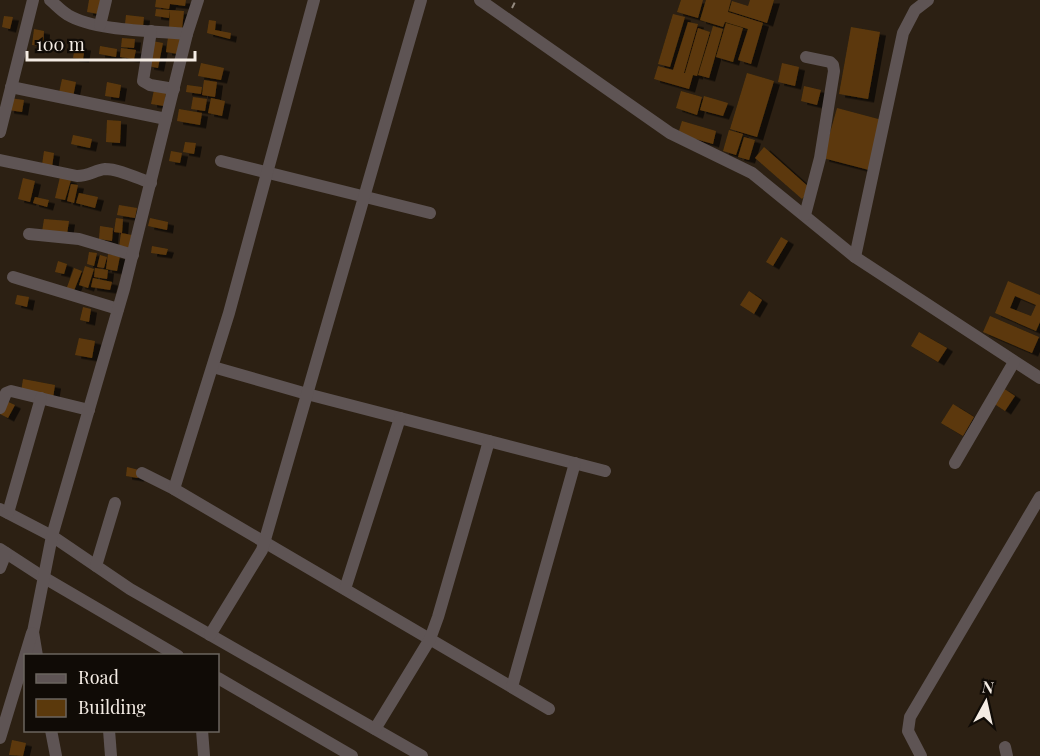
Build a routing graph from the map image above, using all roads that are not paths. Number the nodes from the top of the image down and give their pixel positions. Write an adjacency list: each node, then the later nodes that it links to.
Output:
1 (33, 0): 13 (street)
2 (50, 0): 9 (street)
3 (106, 0): 9 (street)
4 (198, 0): 11 (street)
5 (314, 0): 19 (street)
6 (421, 0): 21 (street)
7 (480, 0): 23 (street)
8 (928, 0): 26 (street)
9 (100, 25): 10 (street)
10 (151, 31): 11 (street); 14 (street)
11 (187, 34): 14 (street)
12 (806, 57): 23 (street)
13 (11, 87): 15 (street); 16 (street)
14 (174, 89): 15 (street)
15 (166, 119): 20 (street)
16 (0, 132)
17 (0, 160): 20 (street)
18 (221, 161): 19 (street)
19 (267, 172): 21 (street); 30 (street)
20 (150, 183): 25 (street)
21 (364, 195): 22 (street); 32 (street)
22 (430, 213)
23 (805, 215): 26 (street)
24 (29, 234): 25 (street)
25 (133, 255): 28 (street)
26 (855, 257): 29 (street)
27 (13, 277): 28 (street)
28 (118, 309): 35 (street)
29 (1014, 362): 31 (street); 39 (street)
30 (213, 367): 32 (street); 42 (street)
31 (1040, 378)
32 (307, 394): 36 (street); 47 (street)
33 (41, 398): 34 (street); 35 (street); 45 (street)
34 (0, 408)
35 (89, 410): 46 (street)
36 (400, 418): 37 (street); 52 (street)
37 (489, 441): 38 (street); 55 (street)
38 (575, 463): 40 (street); 61 (street)
39 (955, 463)
40 (605, 471)
41 (142, 473): 42 (street)
42 (174, 489): 47 (street)
43 (1040, 497): 73 (street)
44 (115, 503): 49 (street)
45 (4, 511): 46 (street)
46 (52, 536): 49 (street); 51 (street)
47 (264, 542): 52 (street); 54 (street)
48 (3, 551): 50 (street); 51 (street)
49 (96, 566): 54 (street)
50 (0, 568)
51 (43, 577): 53 (street); 58 (street)
52 (345, 589): 55 (street)
53 (33, 632): 56 (street); 57 (street)
54 (210, 635): 63 (street)
55 (430, 639): 61 (street); 63 (street)
56 (26, 654)
57 (37, 654)
58 (175, 654)
59 (24, 661): 67 (street)
60 (219, 679): 71 (street)
61 (512, 687): 62 (street)
62 (549, 709)
63 (375, 729): 72 (street)
64 (51, 732): 68 (street)
65 (109, 732): 69 (street)
66 (202, 732): 70 (street)
67 (0, 738)
68 (56, 756)
69 (111, 756)
70 (204, 756)
71 (352, 756)
72 (422, 756)
73 (921, 756)

